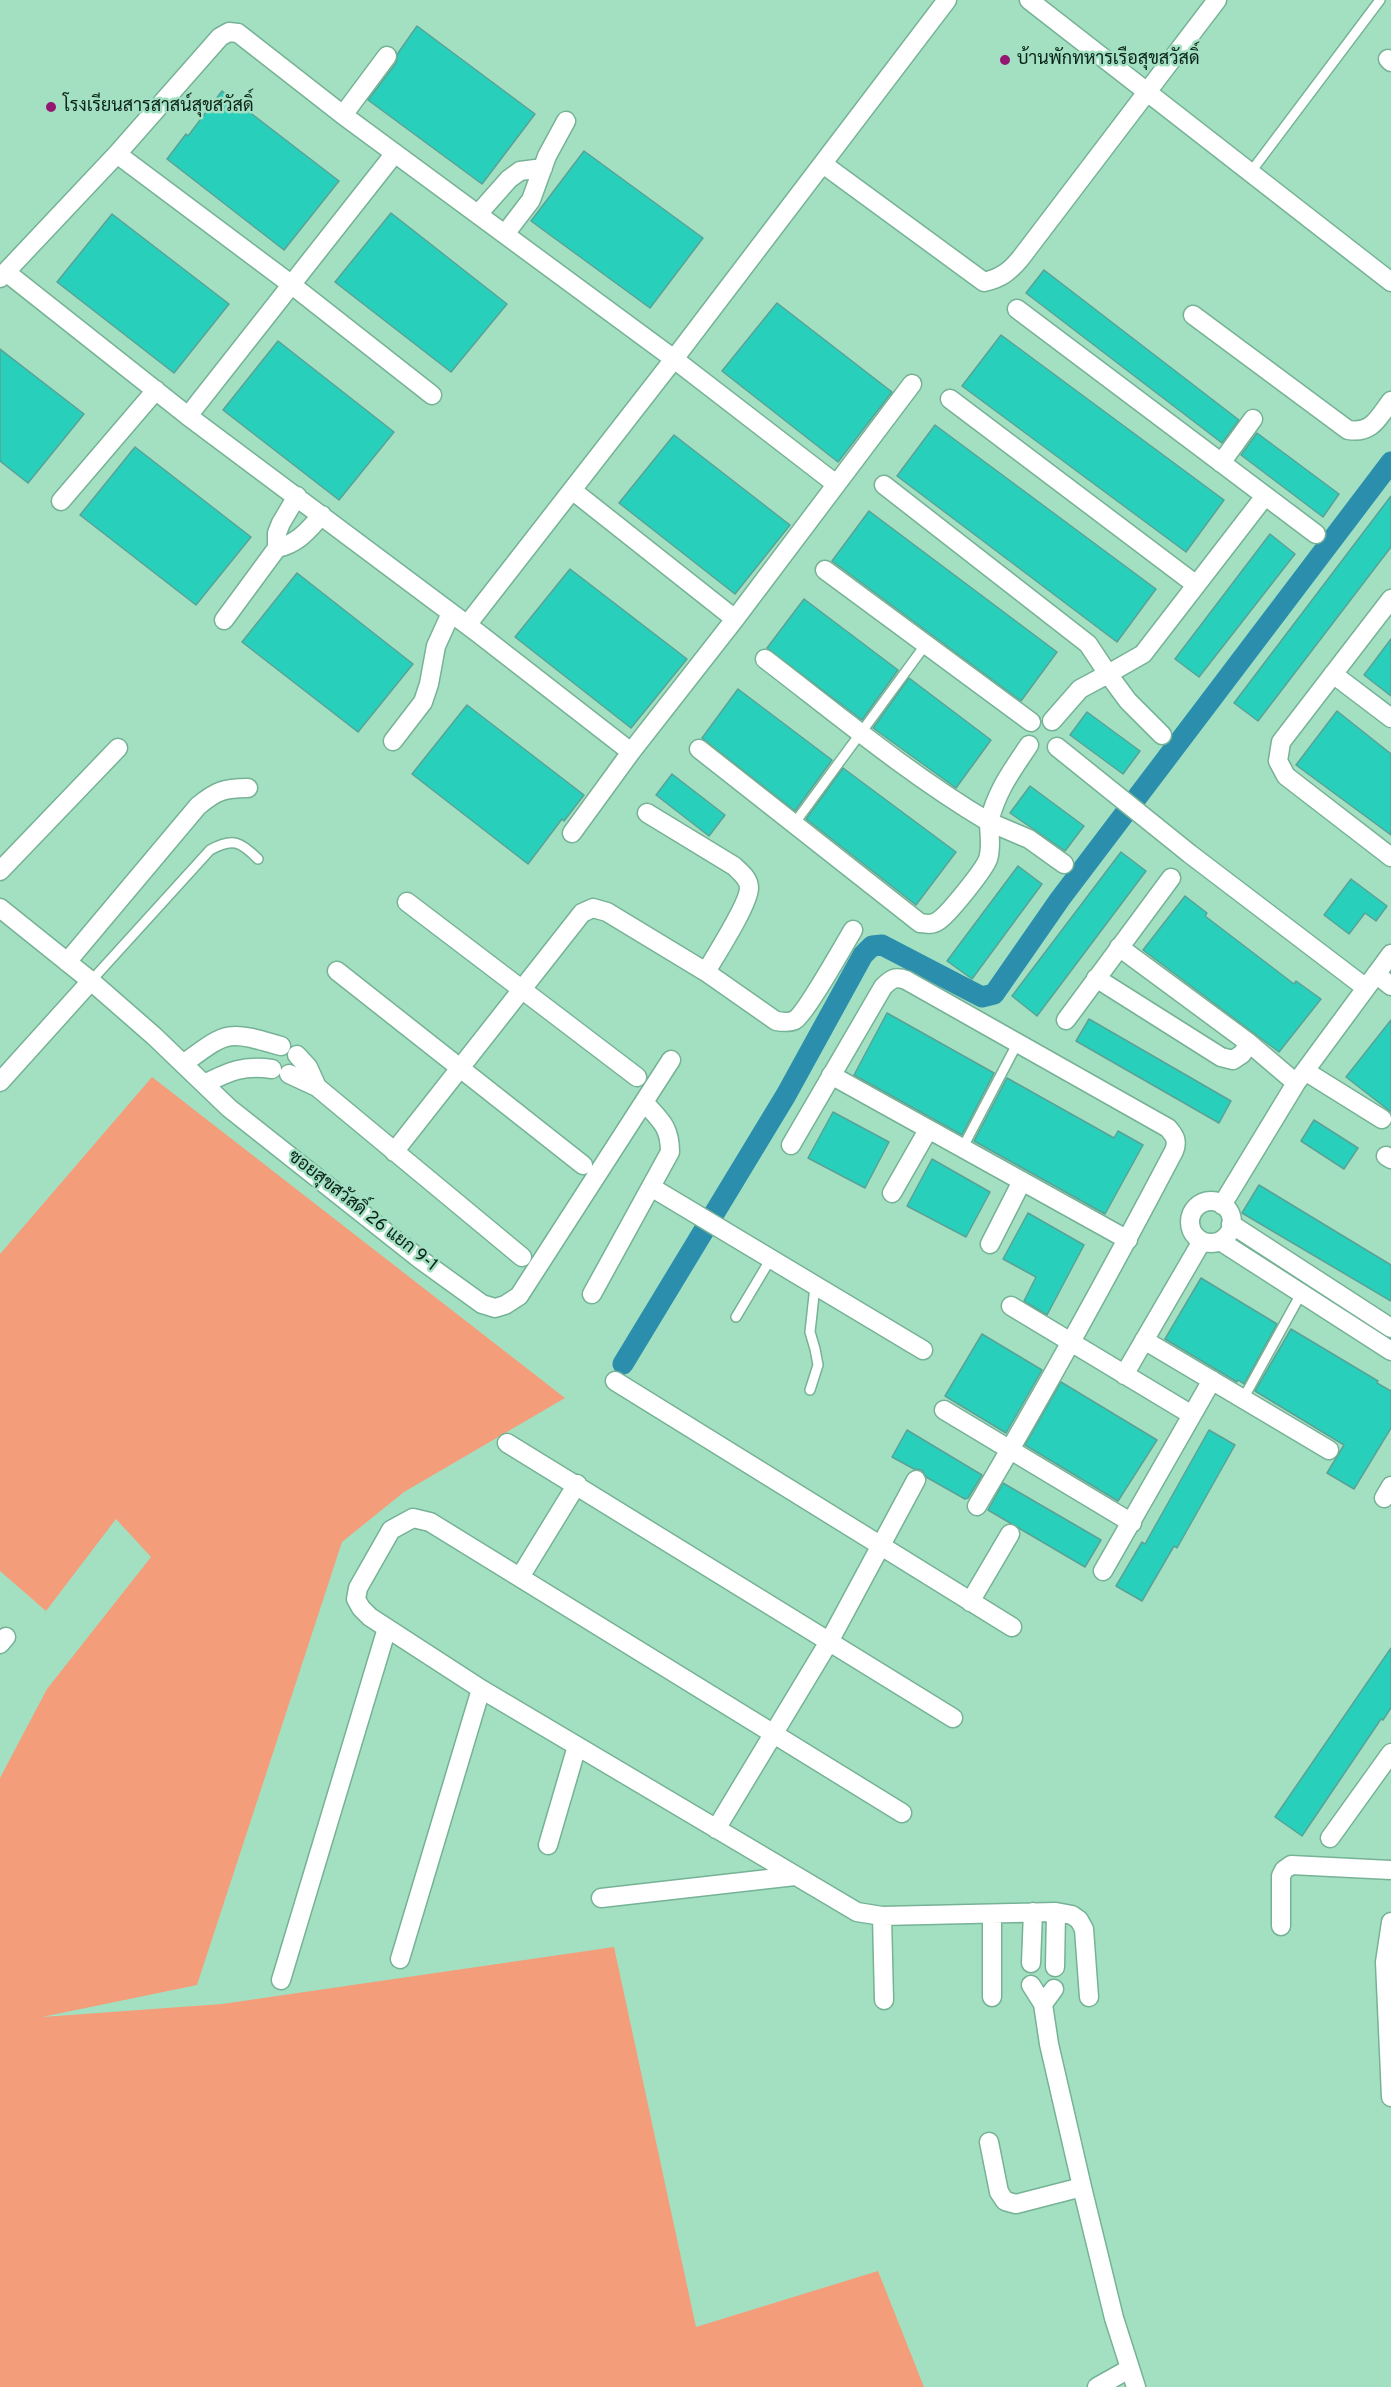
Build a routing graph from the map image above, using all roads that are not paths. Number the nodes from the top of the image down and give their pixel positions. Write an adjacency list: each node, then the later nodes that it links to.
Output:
1 (947, 0): 11 (street)
2 (1029, 0): 6 (street)
3 (1217, 0): 6 (street)
4 (1380, 0): 13 (lane)
5 (387, 56): 7 (street)
6 (1147, 93): 11 (street); 13 (street)
7 (343, 115): 9 (street); 10 (street)
8 (566, 121): 12 (street)
9 (394, 153): 14 (street); 18 (street)
10 (117, 154): 16 (street); 18 (street)
11 (823, 164): 21 (street)
12 (543, 168): 14 (street); 15 (street)
13 (1250, 173): 17 (street)
14 (478, 214): 15 (street)
15 (505, 234): 21 (street)
16 (3, 275): 23 (street)
17 (1391, 282)
18 (292, 285): 24 (street); 27 (street)
19 (1017, 309): 29 (street)
20 (1193, 315): 26 (street)
21 (674, 359): 30 (street); 32 (street)
22 (912, 384): 30 (street)
23 (156, 390): 27 (street); 35 (street)
24 (432, 395)
25 (950, 399): 40 (street)
26 (1391, 401)
27 (188, 416): 33 (street)
28 (1253, 419): 29 (street)
29 (1221, 463): 34 (street)
30 (836, 484): 43 (street)
31 (884, 485): 48 (street)
32 (572, 490): 43 (street); 45 (street)
33 (297, 496): 36 (street); 38 (street)
34 (1265, 496): 37 (street); 40 (street)
35 (62, 501)
36 (322, 515): 38 (street); 42 (street)
37 (1316, 534)
38 (277, 548): 44 (street)
39 (825, 570): 46 (street)
40 (1195, 584): 48 (street)
41 (1391, 599): 49 (street)
42 (451, 613): 45 (street); 55 (street)
43 (735, 619): 60 (street)
44 (224, 620)
45 (467, 625): 60 (street)
46 (926, 644): 51 (street); 53 (lane)
47 (765, 659): 53 (street)
48 (1108, 674): 52 (street); 54 (street)
49 (1333, 674): 50 (street); 66 (street)
50 (1391, 718)
51 (1031, 722): 52 (street); 56 (street)
52 (1052, 722): 57 (street)
53 (862, 733): 63 (street); 64 (lane)
54 (1162, 735)
55 (393, 741)
56 (1029, 745): 57 (street); 63 (street)
57 (1057, 747): 81 (street)
58 (118, 748): 69 (street)
59 (699, 749): 64 (street)
60 (631, 752): 65 (street)
61 (248, 788): 76 (street)
62 (647, 813): 78 (street)
63 (989, 822): 64 (street); 68 (street)
64 (794, 824)
65 (572, 833)
66 (1391, 857)
67 (258, 859): 80 (lane)
68 (1064, 864)
69 (0, 871)
70 (1171, 878): 74 (street)
71 (407, 902): 83 (street)
72 (0, 908): 76 (street, ซอยสุขสวัสดิ์ 26 แยก 9-1)
73 (853, 930): 78 (street)
74 (1119, 947): 79 (street); 86 (street)
75 (1391, 954): 81 (street)
76 (67, 962): 80 (street, ซอยสุขสวัสดิ์ 26 แยก 9-1)
77 (337, 971): 91 (street)
78 (706, 972): 83 (street)
79 (1096, 978): 84 (street); 86 (street)
80 (91, 981): 89 (street, ซอยสุขสวัสดิ์ 26 แยก 9-1); 95 (street)
81 (1371, 981): 82 (street); 94 (street)
82 (1391, 986)
83 (520, 990): 91 (street); 93 (street)
84 (1066, 1020)
85 (255, 1039): 89 (street); 90 (street); 97 (street)
86 (1249, 1043): 94 (street)
87 (1017, 1044): 92 (street); 102 (lane); 110 (street)
88 (671, 1060): 98 (street, ซอยสุขสวัสดิ์ 26 แยก 9-1)
89 (183, 1064): 96 (street, ซอยสุขสวัสดิ์ 26 แยก 9-1)
90 (252, 1066): 96 (street); 97 (street)
91 (460, 1067): 103 (street); 104 (street)
92 (831, 1075): 100 (street); 101 (street)
93 (637, 1077)
94 (1300, 1077): 99 (street); 108 (street)
95 (0, 1082)
96 (204, 1084): 98 (street, ซอยสุขสวัสดิ์ 26 แยก 9-1)
97 (317, 1086): 103 (street)
98 (644, 1102): 106 (street)
99 (1382, 1119)
100 (928, 1130): 102 (street); 107 (street)
101 (791, 1145)
102 (962, 1149): 105 (street)
103 (394, 1152): 114 (street)
104 (583, 1165)
105 (1022, 1181): 110 (street); 113 (street)
106 (651, 1187): 115 (street); 118 (street)
107 (892, 1193)
108 (1222, 1205): 109 (street); 111 (street)
109 (1231, 1224): 112 (street); 121 (street)
110 (1128, 1240): 123 (street)
111 (1202, 1241): 112 (street); 122 (street)
112 (1220, 1241): 117 (street)
113 (990, 1244)
114 (522, 1257)
115 (770, 1260): 116 (street); 120 (lane)
116 (815, 1286): 124 (street); 129 (lane)
117 (1302, 1292): 125 (street); 130 (lane)
118 (592, 1294)
119 (1011, 1306): 123 (street)
120 (736, 1317)
121 (1391, 1328)
122 (1144, 1340): 126 (street); 127 (street)
123 (1072, 1344): 126 (street); 134 (street)
124 (923, 1350)
125 (1391, 1351)
126 (1124, 1375): 132 (street)
127 (1212, 1380): 130 (street); 132 (street)
128 (615, 1381): 141 (street)
129 (810, 1390)
130 (1243, 1399): 135 (street)
131 (944, 1410): 134 (street)
132 (1192, 1415): 139 (street)
133 (507, 1443): 137 (street)
134 (1010, 1450): 138 (street); 139 (street)
135 (1329, 1450)
136 (916, 1480): 141 (street)
137 (577, 1484): 143 (street); 147 (street)
138 (977, 1506)
139 (1132, 1523): 142 (street)
140 (1010, 1533): 144 (street)
141 (882, 1545): 144 (street); 147 (street)
142 (1103, 1571)
143 (520, 1577): 146 (street); 150 (street)
144 (970, 1602): 145 (street)
145 (1012, 1627)
146 (387, 1628): 148 (street); 169 (street)
147 (830, 1640): 149 (street); 150 (street)
148 (481, 1689): 151 (street); 166 (street)
149 (953, 1718)
150 (775, 1733): 153 (street); 154 (street)
151 (578, 1746): 154 (street); 156 (street)
152 (1391, 1753): 155 (street)
153 (902, 1813)
154 (716, 1829): 158 (street)
155 (1330, 1838)
156 (548, 1845)
157 (1391, 1870): 165 (street)
158 (795, 1876): 159 (street); 163 (street)
159 (601, 1898)
160 (1033, 1912): 161 (street); 162 (street); 167 (street)
161 (1056, 1912): 168 (street); 173 (street)
162 (992, 1915): 163 (street); 172 (street)
163 (882, 1916): 174 (street)
164 (1391, 1922): 176 (street)
165 (1281, 1926)
166 (400, 1959)
167 (1032, 1963)
168 (1055, 1967)
169 (281, 1980)
170 (1031, 1985): 175 (street)
171 (1054, 1989): 175 (street)
172 (992, 1997)
173 (1089, 1997)
174 (884, 2000)
175 (1043, 2004): 178 (street)
176 (1391, 2097)
177 (989, 2142): 178 (street)
178 (1082, 2187): 179 (street)
179 (1129, 2369): 180 (street); 181 (street)
180 (1097, 2387)
181 (1136, 2387)

